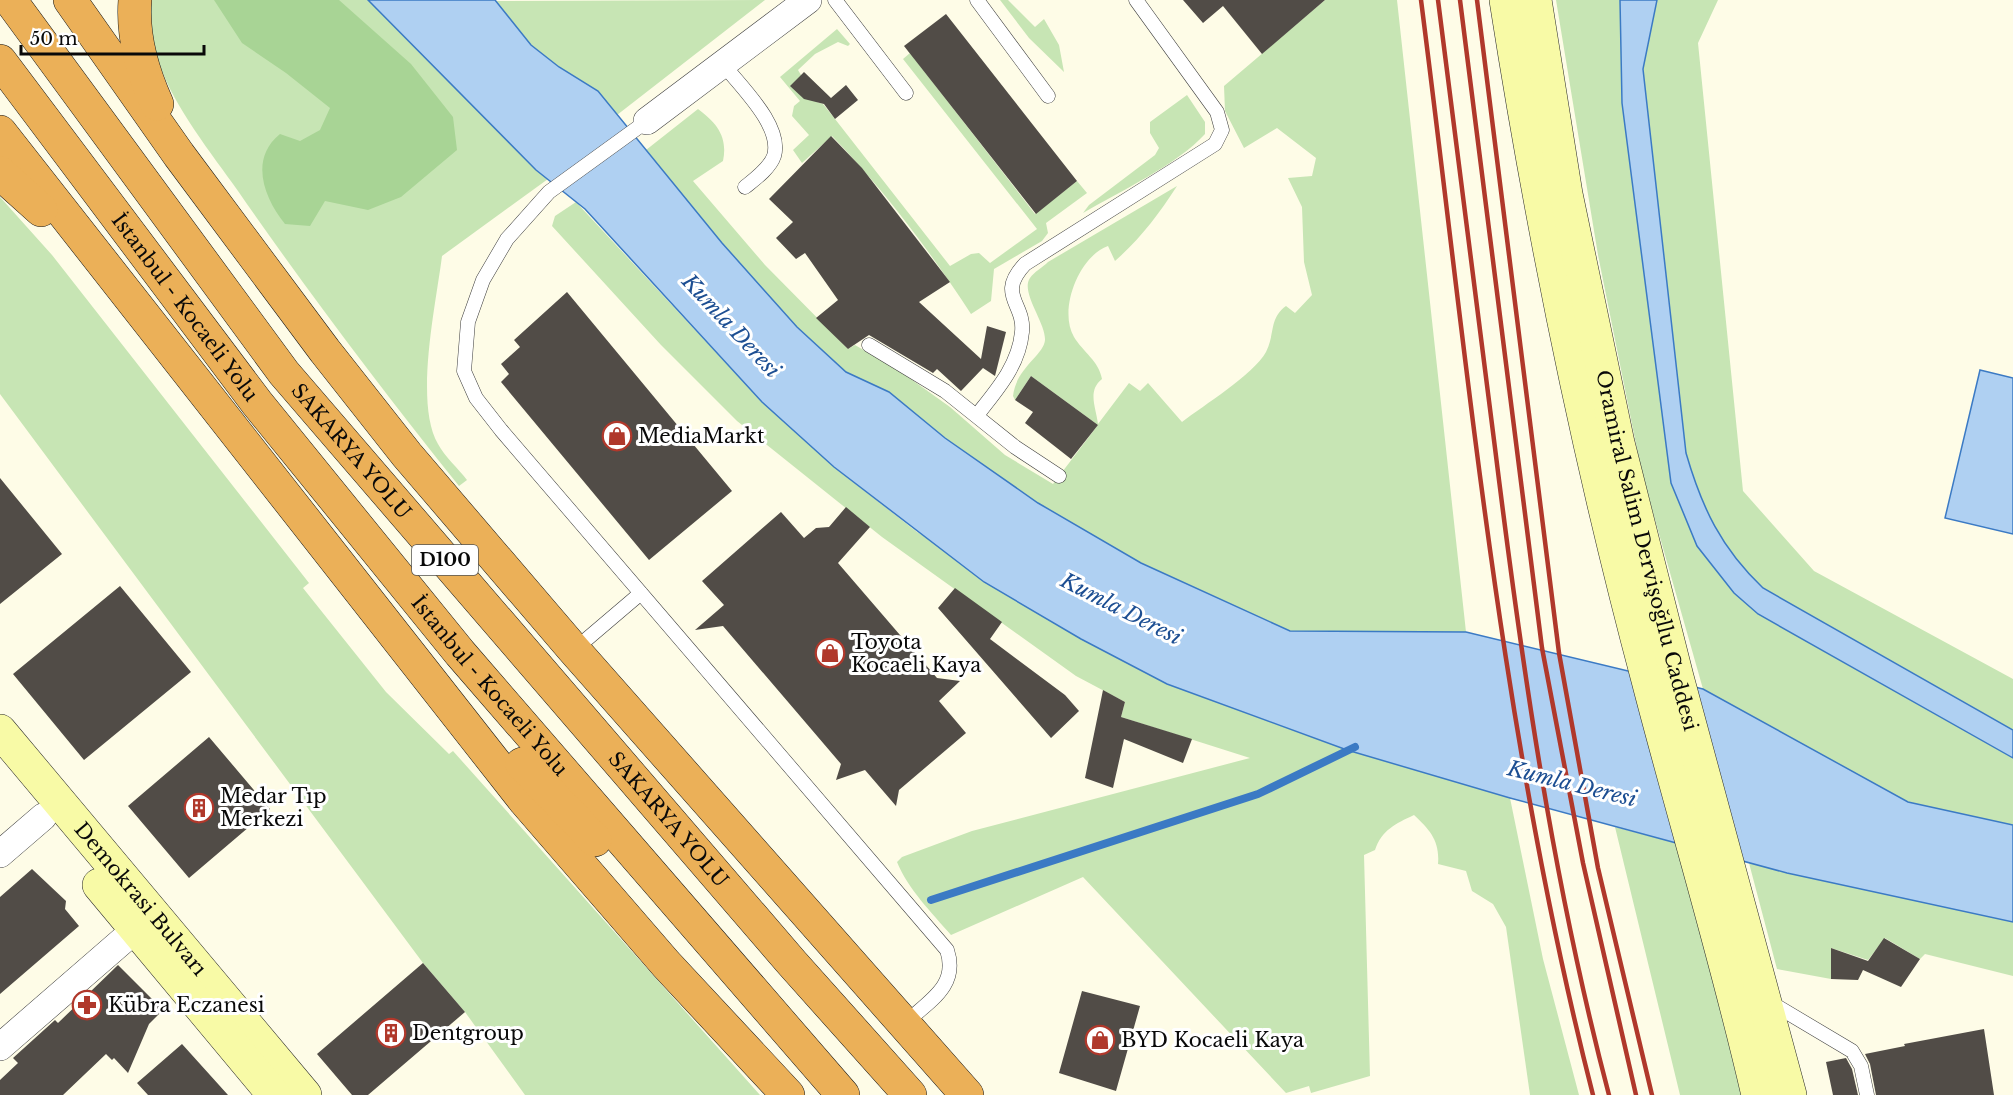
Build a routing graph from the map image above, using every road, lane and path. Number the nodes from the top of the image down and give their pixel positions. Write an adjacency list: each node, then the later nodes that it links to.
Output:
1 (10, 0): 32 (highway, SAKARYA YOLU / D100)
2 (70, 0): 16 (highway)
3 (135, 0): 16 (highway)
4 (808, 0): 11 (street)
5 (835, 0): 12 (lane)
6 (977, 0): 13 (lane)
7 (1136, 0): 21 (lane)
8 (1506, 0): 26 (main road, Oramiral Salim Dervişoğllu Caddesi)
9 (1535, 0): 26 (main road, Oramiral Salim Dervişoğllu Caddesi)
10 (0, 61): 36 (highway, İstanbul - Kocaeli Yolu / D100)
11 (723, 64): 14 (street); 18 (lane)
12 (906, 93)
13 (1048, 96)
14 (647, 121): 24 (lane)
15 (0, 132): 19 (highway)
16 (179, 155): 25 (highway)
17 (0, 173): 19 (highway)
18 (745, 187)
19 (129, 299): 23 (highway)
20 (869, 345): 21 (lane)
21 (976, 415): 22 (lane)
22 (1059, 476)
23 (338, 565): 36 (highway); 40 (highway)
24 (641, 593): 25 (lane); 35 (lane)
25 (574, 650): 32 (highway); 35 (highway)
26 (1662, 678): 33 (main road, Oramiral Salim Dervişoğllu Caddesi)
27 (0, 731): 29 (main road, Demokrasi Bulvarı)
28 (0, 766): 29 (main road, Demokrasi Bulvarı)
29 (53, 810): 30 (street); 31 (main road, Demokrasi Bulvarı)
30 (0, 854)
31 (145, 922): 37 (street); 38 (main road, Demokrasi Bulvarı); 39 (main road, Demokrasi Bulvarı)
32 (792, 963): 42 (highway, SAKARYA YOLU / D100)
33 (1741, 963): 34 (main road, Oramiral Salim Dervişoğllu Caddesi); 44 (main road, Oramiral Salim Dervişoğllu Caddesi)
34 (1764, 998): 45 (main road, Oramiral Salim Dervişoğllu Caddesi); 46 (lane)
35 (904, 1024): 43 (highway)
36 (780, 1025): 41 (highway, İstanbul - Kocaeli Yolu / D100)
37 (0, 1047)
38 (274, 1095)
39 (305, 1095)
40 (788, 1095)
41 (843, 1095)
42 (910, 1095)
43 (967, 1095)
44 (1758, 1095)
45 (1790, 1095)
46 (1867, 1095)

